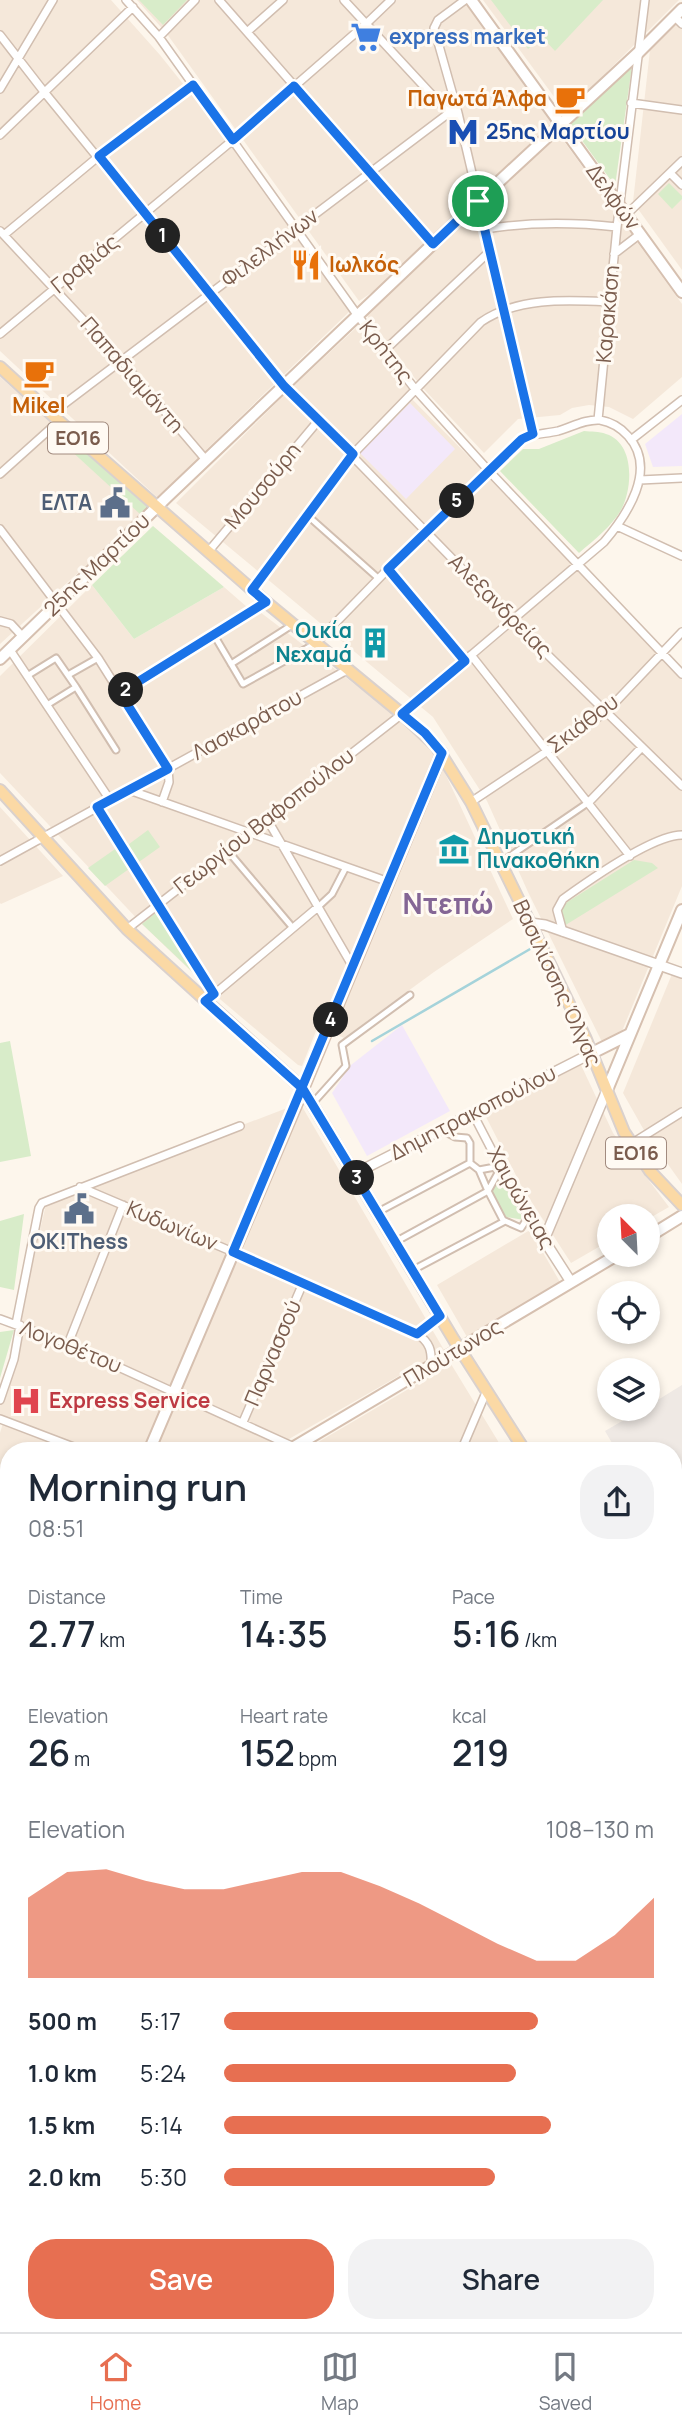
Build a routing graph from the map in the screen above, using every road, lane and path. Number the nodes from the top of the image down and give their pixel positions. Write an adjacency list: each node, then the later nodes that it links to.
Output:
1 (53, 0): 18 (street)
2 (126, 0): 11 (street, Κρήτης)
3 (195, 0): 16 (street)
4 (219, 0): 14 (street)
5 (283, 0): 14 (street)
6 (344, 0): 13 (street)
7 (391, 0): 13 (street, Γραβιάς)
8 (465, 0): 25 (street)
9 (471, 0): 26 (main road, Δελφών)
10 (645, 0): 17 (street, Καρακάση)
11 (133, 7): 16 (street, Κρήτης); 22 (street)
12 (679, 17): 17 (main road, 25ης Μαρτίου)
13 (367, 23): 20 (street, Γραβιάς); 25 (street)
14 (247, 32): 20 (street)
15 (0, 35): 18 (street, Αλεξανδρείας)
16 (159, 37): 19 (street, Κρήτης)
17 (639, 52): 23 (street, Καρακάση); 26 (main road, 25ης Μαρτίου)
18 (19, 59): 21 (street); 22 (street, Αλεξανδρείας)
19 (193, 85): 28 (street, Κρήτης); 29 (street)
20 (294, 86): 28 (street, Γραβιάς); 31 (street)
21 (0, 89)
22 (45, 93): 27 (street); 29 (street, Αλεξανδρείας)
23 (631, 103): 24 (street); 35 (street, Καρακάση)
24 (682, 110)
25 (458, 113): 31 (street, Φιλελλήνων); 34 (street)
26 (562, 124): 34 (main road, 25ης Μαρτίου); 35 (main road, Δελφών)
27 (0, 135)
28 (233, 140): 36 (street, Γραβιάς); 38 (street, Κρήτης)
29 (99, 156): 36 (street, Αλεξανδρείας); 40 (street)
30 (682, 161): 32 (street)
31 (370, 173): 38 (street, Φιλελλήνων); 42 (street)
32 (670, 173): 33 (street); 35 (street)
33 (682, 185)
34 (478, 201): 39 (street); 42 (main road, 25ης Μαρτίου)
35 (623, 211): 37 (street, Καρακάση); 41 (main road, Δελφών)
36 (145, 214): 45 (street, Γραβιάς); 46 (street, Αλεξανδρείας)
37 (617, 227): 39 (street); 44 (street, Καρακάση)
38 (296, 228): 46 (street, Φιλελλήνων); 50 (street, Κρήτης)
39 (485, 229): 43 (street)
40 (2, 233): 45 (street, Παπαδιαμάντη)
41 (640, 234): 44 (street); 47 (main road, Δελφών)
42 (433, 244): 50 (main road, 25ης Μαρτίου)
43 (490, 250): 49 (street); 52 (street)
44 (614, 254): 48 (street, Καρακάση)
45 (55, 288): 51 (street, Γραβιάς); 53 (street, Παπαδιαμάντη)
46 (209, 292): 53 (street, Φιλελλήνων); 55 (street, Αλεξανδρείας)
47 (682, 292)
48 (609, 302): 49 (street); 59 (street, Καρακάση)
49 (504, 311): 56 (street); 61 (street)
50 (358, 316): 52 (street, Κρήτης); 55 (main road, 25ης Μαρτίου)
51 (0, 334)
52 (385, 350): 56 (street, Κρήτης)
53 (120, 359): 58 (street, Φιλελλήνων); 64 (street, Παπαδιαμάντη)
54 (0, 367): 58 (main road, Βασιλίσσης Όλγας / ΕΟ16)
55 (284, 386): 60 (street, Αλεξανδρείας); 64 (main road, 25ης Μαρτίου)
56 (415, 388): 63 (street); 65 (street, Κρήτης)
57 (682, 400): 62 (street)
58 (55, 417): 66 (street, Φιλελλήνων); 69 (main road, Βασιλίσσης Όλγας / ΕΟ16)
59 (598, 420): 61 (street); 62 (street)
60 (318, 421): 63 (street, Αλεξανδρείας); 74 (street, Μουσούρη)
61 (533, 434): 65 (street)
62 (631, 440): 68 (street)
63 (353, 454): 70 (street); 73 (street, Αλεξανδρείας)
64 (206, 460): 69 (main road, 25ης Μαρτίου)
65 (489, 471): 73 (street); 76 (street, Κρήτης)
66 (0, 474)
67 (682, 478): 68 (street)
68 (640, 480): 71 (street, Γεωργίου Βαφοπούλου)
69 (157, 507): 74 (main road, Βασιλίσσης Όλγας / ΕΟ16); 81 (main road, 25ης Μαρτίου)
70 (307, 514): 78 (street); 79 (street)
71 (617, 526): 75 (street); 76 (street, Γεωργίου Βαφοπούλου)
72 (0, 529): 81 (street)
73 (426, 530): 77 (street); 82 (street, Αλεξανδρείας)
74 (208, 552): 79 (main road, Βασιλίσσης Όλγας / ΕΟ16)
75 (682, 556)
76 (578, 564): 82 (street, Γεωργίου Βαφοπούλου); 90 (street, Κρήτης)
77 (388, 569): 78 (street); 92 (street)
78 (378, 578): 88 (street)
79 (252, 590): 80 (main road, Βασιλίσσης Όλγας / ΕΟ16)
80 (266, 602): 84 (main road, Βασιλίσσης Όλγας / ΕΟ16); 86 (street)
81 (58, 603): 87 (main road, 25ης Μαρτίου); 91 (street)
82 (512, 620): 92 (street, Γεωργίου Βαφοπούλου); 102 (street, Αλεξανδρείας)
83 (0, 621): 87 (street)
84 (292, 625): 88 (main road, Βασιλίσσης Όλγας / ΕΟ16); 94 (street)
85 (682, 632): 90 (street, Σκιάθου)
86 (214, 635): 94 (street); 100 (street)
87 (23, 637): 89 (main road, 25ης Μαρτίου)
88 (315, 644): 94 (street); 95 (main road, Βασιλίσσης Όλγας / ΕΟ16)
89 (10, 650): 93 (main road, 25ης Μαρτίου); 98 (street)
90 (662, 654): 96 (street, Κρήτης); 102 (street, Σκιάθου)
91 (98, 658): 97 (street); 100 (street)
92 (468, 658): 103 (street, Γεωργίου Βαφοπούλου); 106 (street)
93 (0, 659)
94 (231, 664)
95 (347, 670): 103 (main road, Βασιλίσσης Όλγας / ΕΟ16); 108 (street, Λασκαράτου)
96 (682, 674)
97 (68, 675): 98 (street); 99 (street)
98 (27, 677): 101 (street)
99 (76, 687): 101 (street); 105 (street)
100 (120, 693): 108 (street)
101 (47, 705): 112 (street)
102 (606, 712): 104 (street, Αλεξανδρείας); 106 (street, Σκιάθου)
103 (402, 714): 107 (main road, Βασιλίσσης Όλγας / ΕΟ16); 117 (street, Γεωργίου Βαφοπούλου)
104 (642, 747): 109 (street, Αλεξανδρείας); 115 (street)
105 (116, 750)
106 (547, 751): 114 (street, Σκιάθου); 115 (street)
107 (442, 753): 114 (main road, Βασιλίσσης Όλγας / ΕΟ16); 129 (main road)
108 (168, 769): 111 (street, Λασκαράτου); 113 (street)
109 (681, 783)
110 (0, 790): 120 (main road)
111 (129, 790): 112 (street, Λασκαράτου); 113 (street)
112 (110, 800): 116 (street, Λασκαράτου)
113 (162, 802): 118 (street)
114 (471, 802): 126 (main road, Βασιλίσσης Όλγας / ΕΟ16)
115 (589, 802): 124 (street); 126 (street)
116 (97, 807): 120 (street, Λασκαράτου); 122 (street)
117 (267, 820): 118 (street, Γεωργίου Βαφοπούλου); 121 (street)
118 (250, 833): 121 (street); 123 (street, Γεωργίου Βαφοπούλου)
119 (682, 835): 124 (street)
120 (43, 837): 125 (street, Λασκαράτου); 135 (main road)
121 (281, 844): 128 (street); 131 (street)
122 (123, 845): 127 (street)
123 (228, 850): 130 (street, Γεωργίου Βαφοπούλου); 134 (street)
124 (630, 856): 136 (street)
125 (0, 861)
126 (500, 863): 133 (main road, Βασιλίσσης Όλγας / ΕΟ16)
127 (135, 865): 130 (street)
128 (346, 867): 129 (street); 131 (street)
129 (388, 882): 138 (main road)
130 (158, 904): 135 (street, Γεωργίου Βαφοπούλου); 141 (street)
131 (318, 907): 134 (street); 138 (street)
132 (682, 910): 137 (main road)
133 (530, 923): 136 (street); 143 (main road, Βασιλίσσης Όλγας / ΕΟ16)
134 (293, 928): 141 (street)
135 (127, 929): 141 (main road)
136 (563, 932): 137 (street)
137 (659, 965): 139 (street); 142 (main road)
138 (353, 967): 144 (main road)
139 (682, 973)
140 (410, 995): 146 (street)
141 (209, 998): 144 (main road)
142 (630, 1034): 143 (main road); 145 (main road)
143 (592, 1052): 145 (main road, Βασιλίσσης Όλγας / ΕΟ16); 147 (street, Δημητρακοπούλου)
144 (303, 1089): 146 (main road); 166 (main road)
145 (607, 1090): 151 (main road, Βασιλίσσης Όλγας / ΕΟ16); 164 (street)
146 (312, 1104): 154 (main road)
147 (472, 1112): 150 (street, Δημητρακοπούλου); 160 (street, Χαιρώνειας)
148 (682, 1112): 151 (street)
149 (240, 1126): 155 (street)
150 (439, 1128): 152 (street); 154 (street, Δημητρακοπούλου)
151 (631, 1143): 158 (main road, Βασιλίσσης Όλγας / ΕΟ16)
152 (470, 1163): 153 (street); 159 (street)
153 (479, 1170): 156 (street); 156 (street)
154 (354, 1174): 159 (main road)
155 (80, 1187): 157 (street, Κυδωνίων); 173 (street)
156 (488, 1191): 162 (street); 165 (street)
157 (123, 1205): 166 (street, Κυδωνίων); 175 (street)
158 (682, 1205)
159 (378, 1212): 165 (main road)
160 (529, 1216): 162 (street); 164 (street, Χαιρώνειας)
161 (682, 1216): 163 (main road)
162 (505, 1221): 168 (street)
163 (660, 1230)
164 (544, 1240): 169 (street, Χαιρώνειας)
165 (396, 1242): 168 (main road)
166 (233, 1252): 170 (street, Κυδωνίων); 179 (main road)
167 (597, 1267): 169 (main road, Πλούτωνος)
168 (412, 1270): 171 (main road)
169 (571, 1282): 176 (main road, Πλούτωνος)
170 (303, 1283): 174 (street, Κυδωνίων); 182 (street, Παρνασσού)
171 (440, 1316): 174 (street); 176 (main road)
172 (0, 1319): 173 (street, Λογοθέτου)
173 (18, 1325): 175 (street, Λογοθέτου); 180 (street)
174 (417, 1334): 177 (street)
175 (68, 1344): 179 (street, Λογοθέτου)
176 (460, 1349): 177 (main road, Πλούτωνος); 178 (main road)
177 (431, 1366): 186 (main road, Πλούτωνος)
178 (487, 1390): 187 (street); 188 (main road)
179 (175, 1391): 182 (street, Λογοθέτου); 184 (main road)
180 (0, 1400)
181 (0, 1419): 183 (street)
182 (243, 1422): 185 (street, Λογοθέτου)
183 (60, 1442)
184 (153, 1442)
185 (279, 1442)
186 (306, 1442)
187 (465, 1442)
188 (519, 1442)

